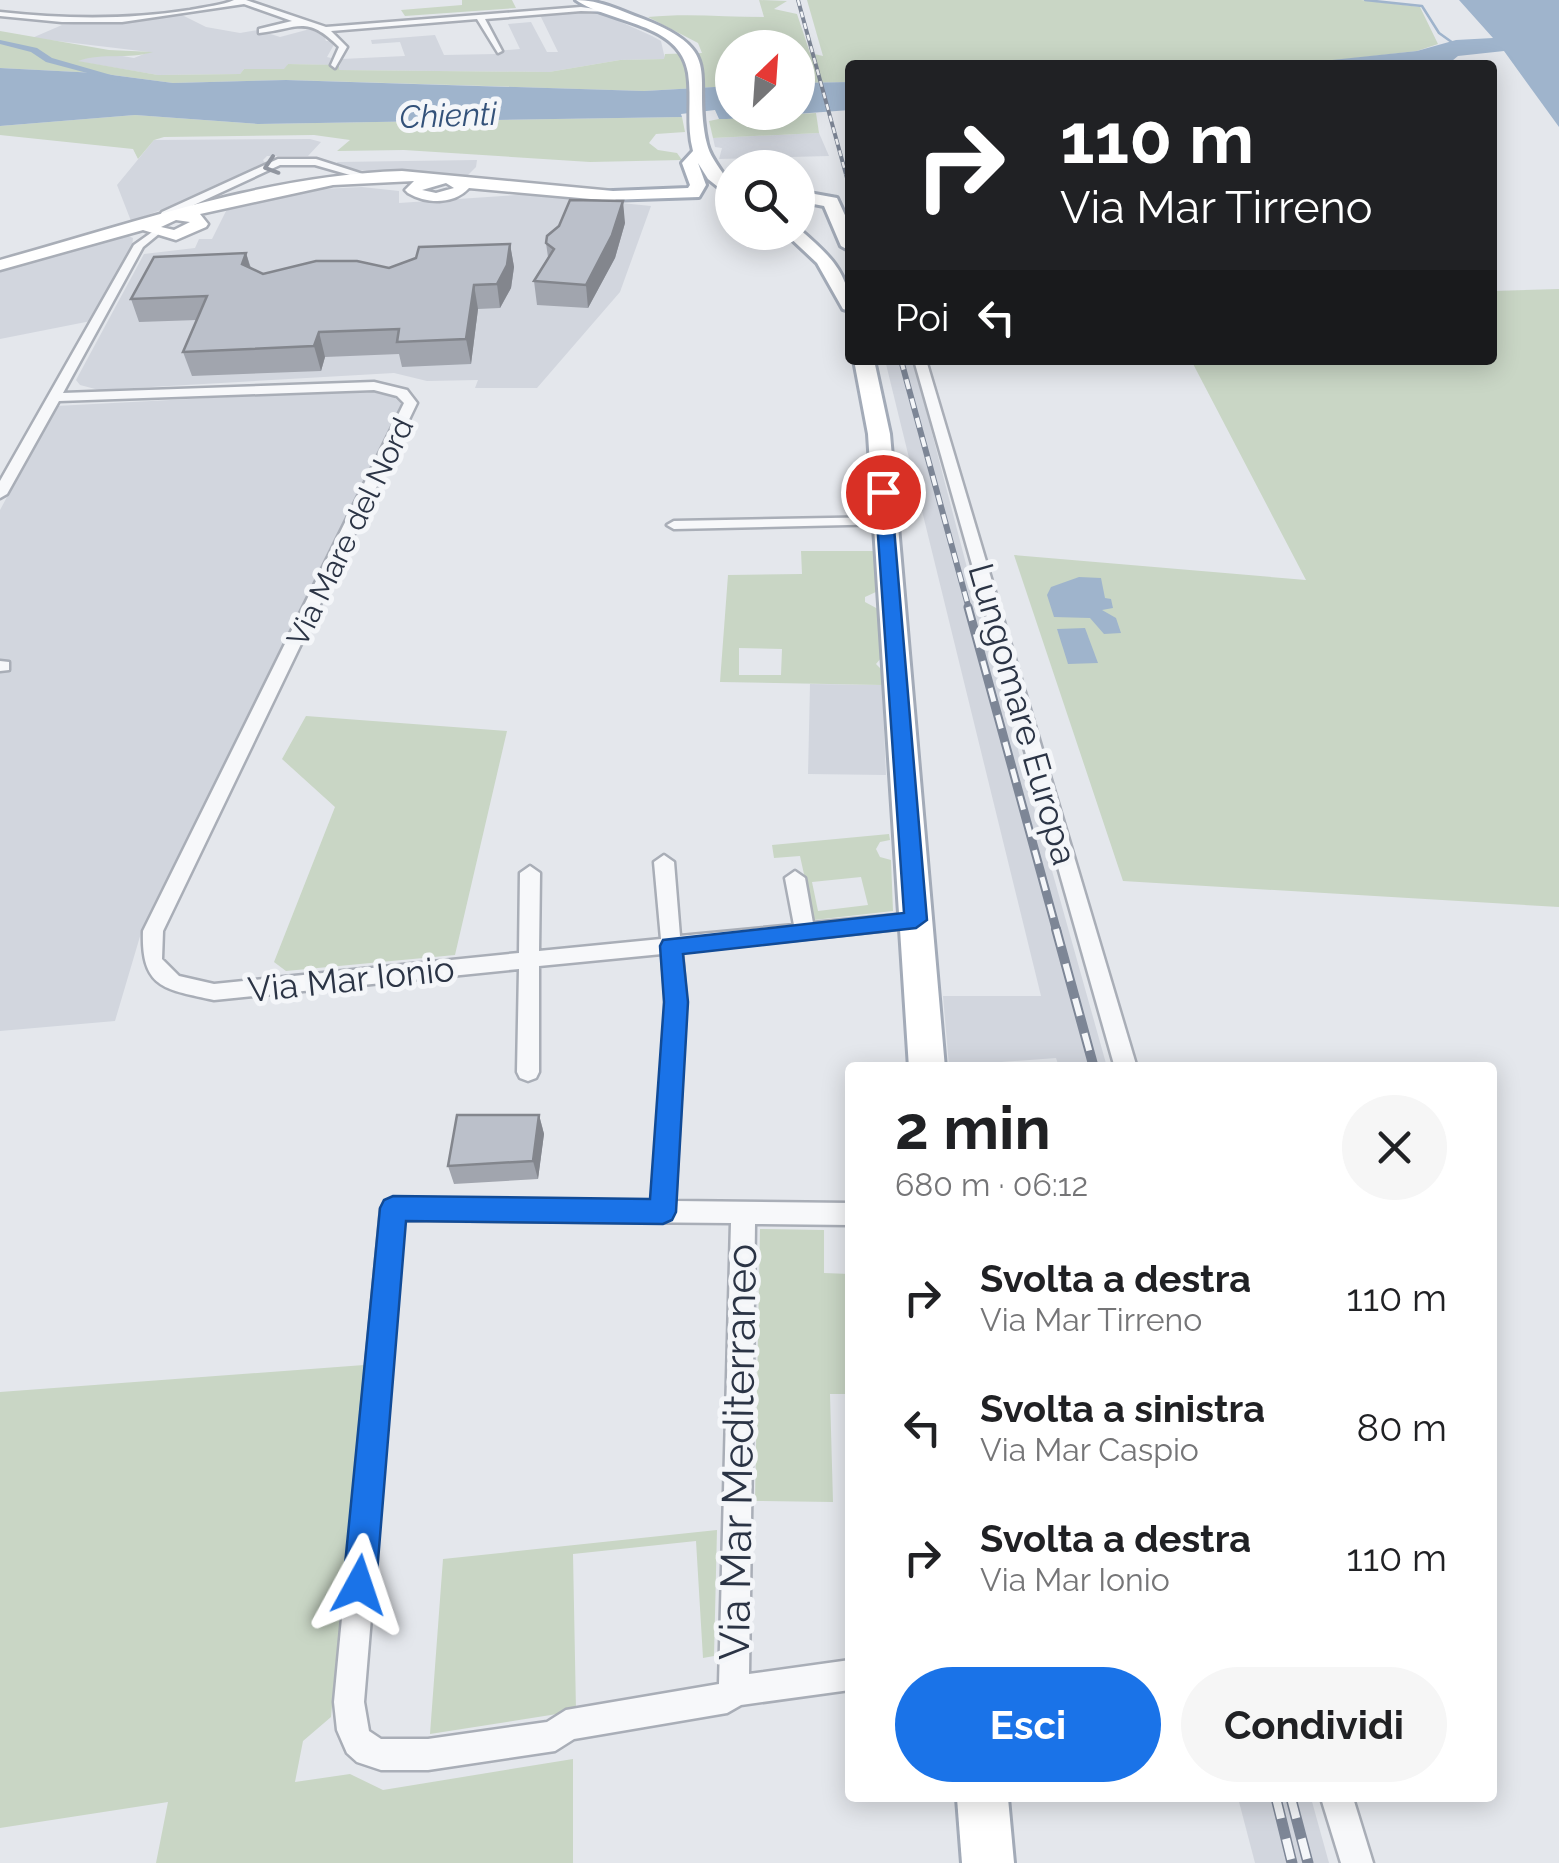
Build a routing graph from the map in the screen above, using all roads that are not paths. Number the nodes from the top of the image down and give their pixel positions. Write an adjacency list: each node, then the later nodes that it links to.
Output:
1 (241, 1): 3 (street); 5 (street)
2 (587, 3): 4 (street); 12 (main road)
3 (3, 14)
4 (480, 17): 6 (street); 10 (street)
5 (298, 21): 7 (street); 8 (street)
6 (432, 21): 7 (street); 9 (street)
7 (325, 29): 11 (street)
8 (262, 31)
9 (438, 36)
10 (498, 52)
11 (335, 65)
12 (699, 150): 15 (main road); 19 (main road)
13 (364, 176): 14 (main road); 18 (main road); 27 (street, one-way to 27)
14 (438, 178): 16 (main road); 17 (main road)
15 (714, 179)
16 (460, 188): 17 (main road); 19 (main road)
17 (412, 190): 18 (main road)
18 (279, 191): 21 (main road)
19 (613, 196): 22 (main road)
20 (815, 197): 24 (main road)
21 (253, 198): 27 (main road); 27 (main road)
22 (633, 198): 23 (main road); 25 (main road)
23 (715, 200)
24 (834, 207): 26 (main road); 28 (main road)
25 (701, 210)
26 (815, 217)
27 (162, 226): 30 (main road); 34 (street)
28 (845, 234)
29 (813, 250): 31 (main road)
30 (0, 264)
31 (845, 294)
32 (865, 365): 36 (main road)
33 (921, 365): 47 (street, Lungomare Europa)
34 (54, 397): 35 (street); 45 (street, Via Mare del Nord)
35 (0, 494)
36 (885, 522): 37 (street); 41 (main road)
37 (674, 525)
38 (664, 862): 43 (street)
39 (530, 873): 44 (street)
40 (795, 878): 42 (street)
41 (916, 920): 42 (street, Via Mar Ionio); 46 (main road)
42 (806, 932): 43 (street, Via Mar Ionio)
43 (671, 946): 44 (street, Via Mar Ionio); 49 (street)
44 (530, 962): 45 (street, Via Mar Ionio); 48 (street)
45 (173, 983)
46 (927, 1062)
47 (1124, 1062)
48 (528, 1072)
49 (663, 1212): 50 (street); 53 (street, Via Mar Mediterraneo)
50 (743, 1212): 51 (street); 53 (street, Via Mar Mediterraneo)
51 (845, 1214)
52 (845, 1677): 53 (street, Via Mar Mediterraneo)
53 (734, 1692)
54 (983, 1802): 56 (main road)
55 (1339, 1802): 57 (street)
56 (988, 1863)
57 (1357, 1863)

